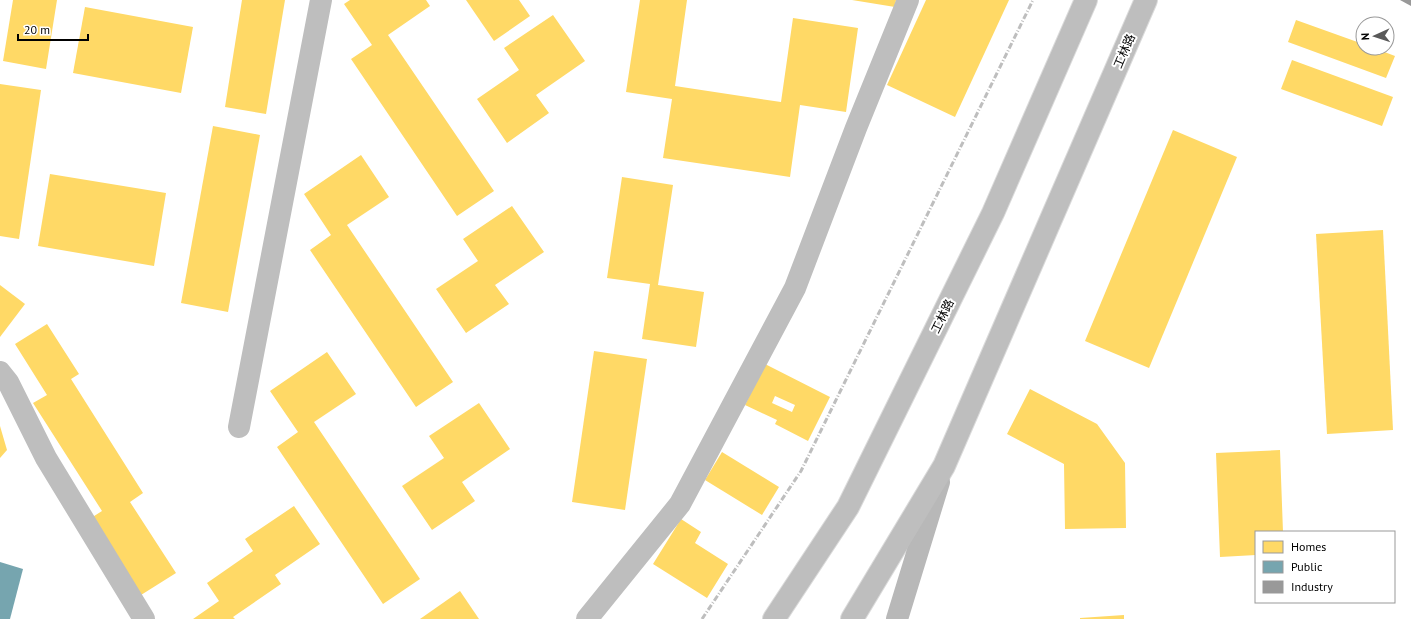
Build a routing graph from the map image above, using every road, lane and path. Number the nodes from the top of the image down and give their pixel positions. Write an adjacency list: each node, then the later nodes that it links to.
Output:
1 (321, 0): 6 (main road)
2 (908, 0): 9 (main road)
3 (1086, 0): 10 (main road, 工林路)
4 (1146, 0): 7 (main road, 工林路)
5 (0, 372): 8 (main road)
6 (239, 427)
7 (944, 466): 11 (main road, 工林路); 12 (street)
8 (144, 619)
9 (587, 619)
10 (774, 619)
11 (852, 619)
12 (898, 619)

